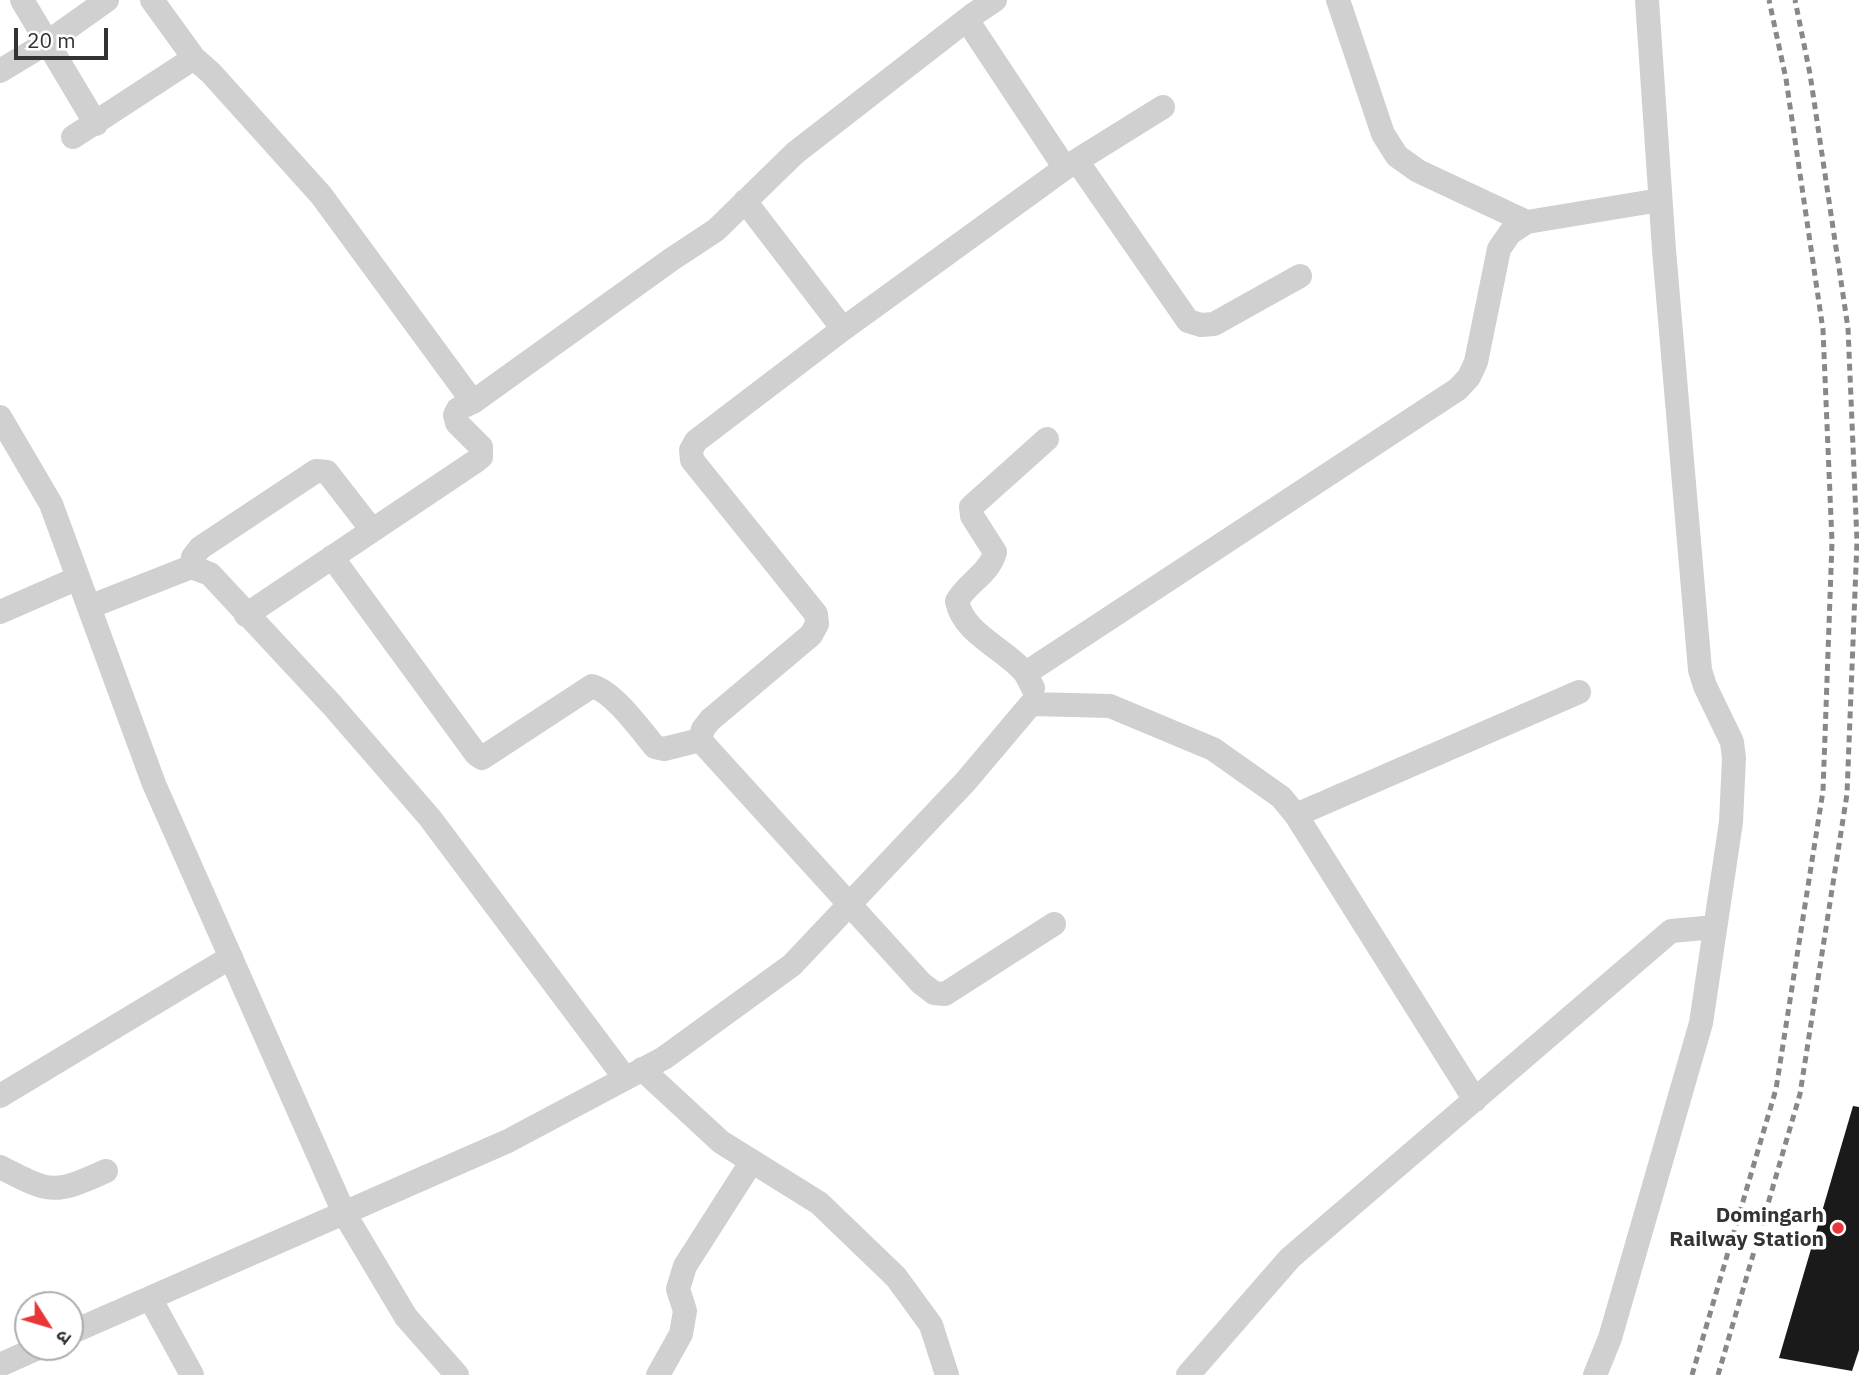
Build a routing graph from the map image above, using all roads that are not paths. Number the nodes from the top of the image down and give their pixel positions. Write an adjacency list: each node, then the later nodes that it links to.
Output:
1 (22, 0): 8 (street)
2 (107, 0): 8 (street)
3 (152, 0): 9 (street)
4 (995, 0): 7 (street)
5 (1338, 0): 17 (street)
6 (1647, 0): 15 (street)
7 (967, 20): 14 (street); 16 (street)
8 (48, 42): 10 (street); 12 (street)
9 (194, 58): 12 (street); 20 (street)
10 (0, 71)
11 (1163, 107): 14 (street)
12 (96, 124): 13 (street)
13 (73, 137)
14 (1071, 164): 18 (street); 19 (street)
15 (1660, 200): 17 (street); 37 (street)
16 (745, 201): 19 (street); 20 (street)
17 (1527, 222): 30 (street)
18 (1300, 276)
19 (844, 329): 33 (street)
20 (472, 402): 23 (street)
21 (0, 418): 26 (street)
22 (1047, 439): 30 (street)
23 (372, 530): 24 (street); 25 (street)
24 (332, 557): 29 (street); 33 (street)
25 (191, 567): 27 (street); 29 (street)
26 (78, 578): 27 (street); 28 (street)
27 (89, 607): 38 (street)
28 (0, 612)
29 (246, 615): 39 (street)
30 (1026, 673): 32 (street)
31 (1579, 692): 34 (street)
32 (1040, 704): 34 (street); 35 (street)
33 (700, 740): 35 (street)
34 (1296, 815): 41 (street)
35 (849, 905): 36 (street); 39 (street)
36 (1054, 924)
37 (1716, 927): 41 (street); 53 (street)
38 (231, 957): 40 (street); 45 (street)
39 (634, 1074): 42 (street); 45 (street)
40 (0, 1096)
41 (1475, 1100): 52 (street)
42 (752, 1161): 50 (street); 51 (street)
43 (0, 1167): 44 (street)
44 (106, 1171)
45 (344, 1213): 46 (street); 49 (street)
46 (150, 1298): 47 (street); 48 (street)
47 (84, 1328)
48 (192, 1375)
49 (457, 1375)
50 (658, 1375)
51 (947, 1375)
52 (1188, 1375)
53 (1595, 1375)

